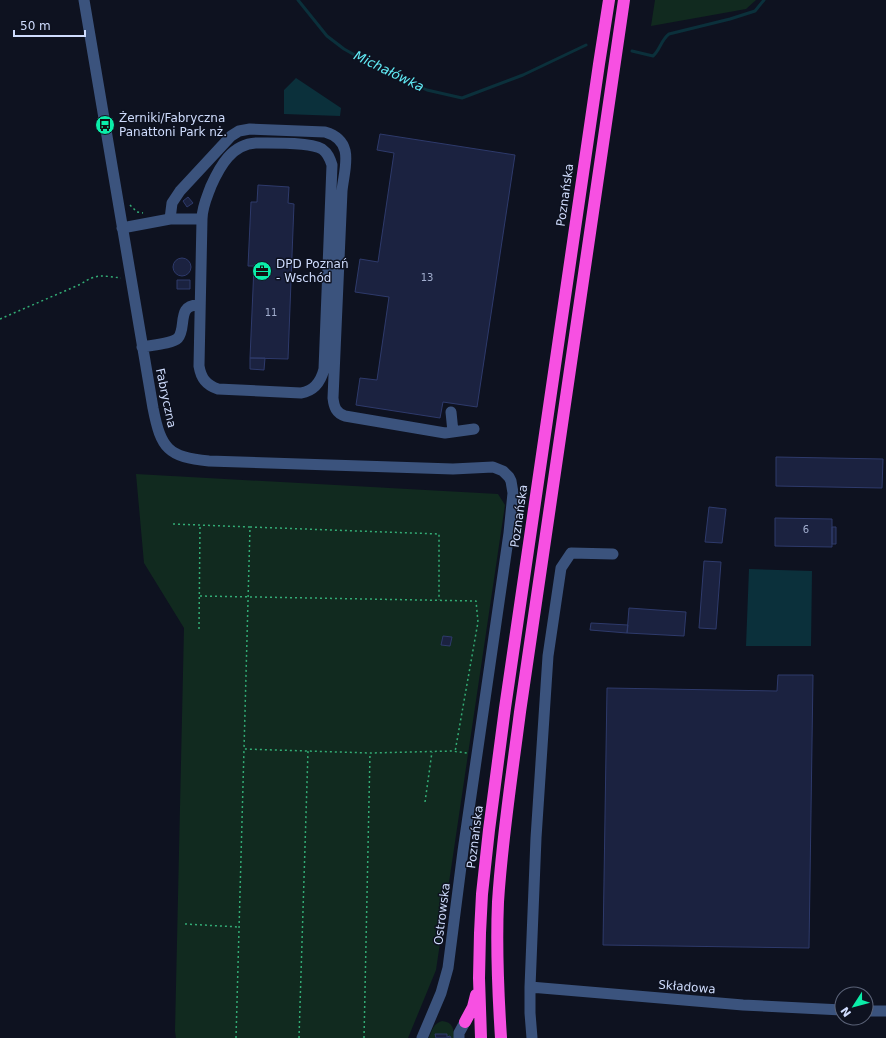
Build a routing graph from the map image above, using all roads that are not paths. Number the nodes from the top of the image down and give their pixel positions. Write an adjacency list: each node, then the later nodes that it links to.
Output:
1 (84, 0): 6 (street, Fabryczna)
2 (609, 0): 14 (highway, Poznańska)
3 (624, 0): 23 (highway)
4 (202, 219): 5 (street); 7 (street); 7 (street)
5 (170, 220): 6 (street); 11 (street)
6 (122, 228): 8 (street, Fabryczna)
7 (199, 305): 8 (street)
8 (142, 347): 12 (street, Fabryczna)
9 (452, 412): 11 (street)
10 (474, 429): 11 (street)
11 (453, 432)
12 (509, 533): 20 (street, Ostrowska)
13 (613, 554): 15 (street)
14 (479, 978): 19 (highway); 22 (highway, Poznańska)
15 (530, 987): 16 (street, Składowa); 24 (street)
16 (834, 1010)
17 (874, 1011): 18 (street)
18 (886, 1011)
19 (465, 1022): 21 (street)
20 (422, 1038)
21 (459, 1038)
22 (482, 1038)
23 (501, 1038)
24 (532, 1038)

